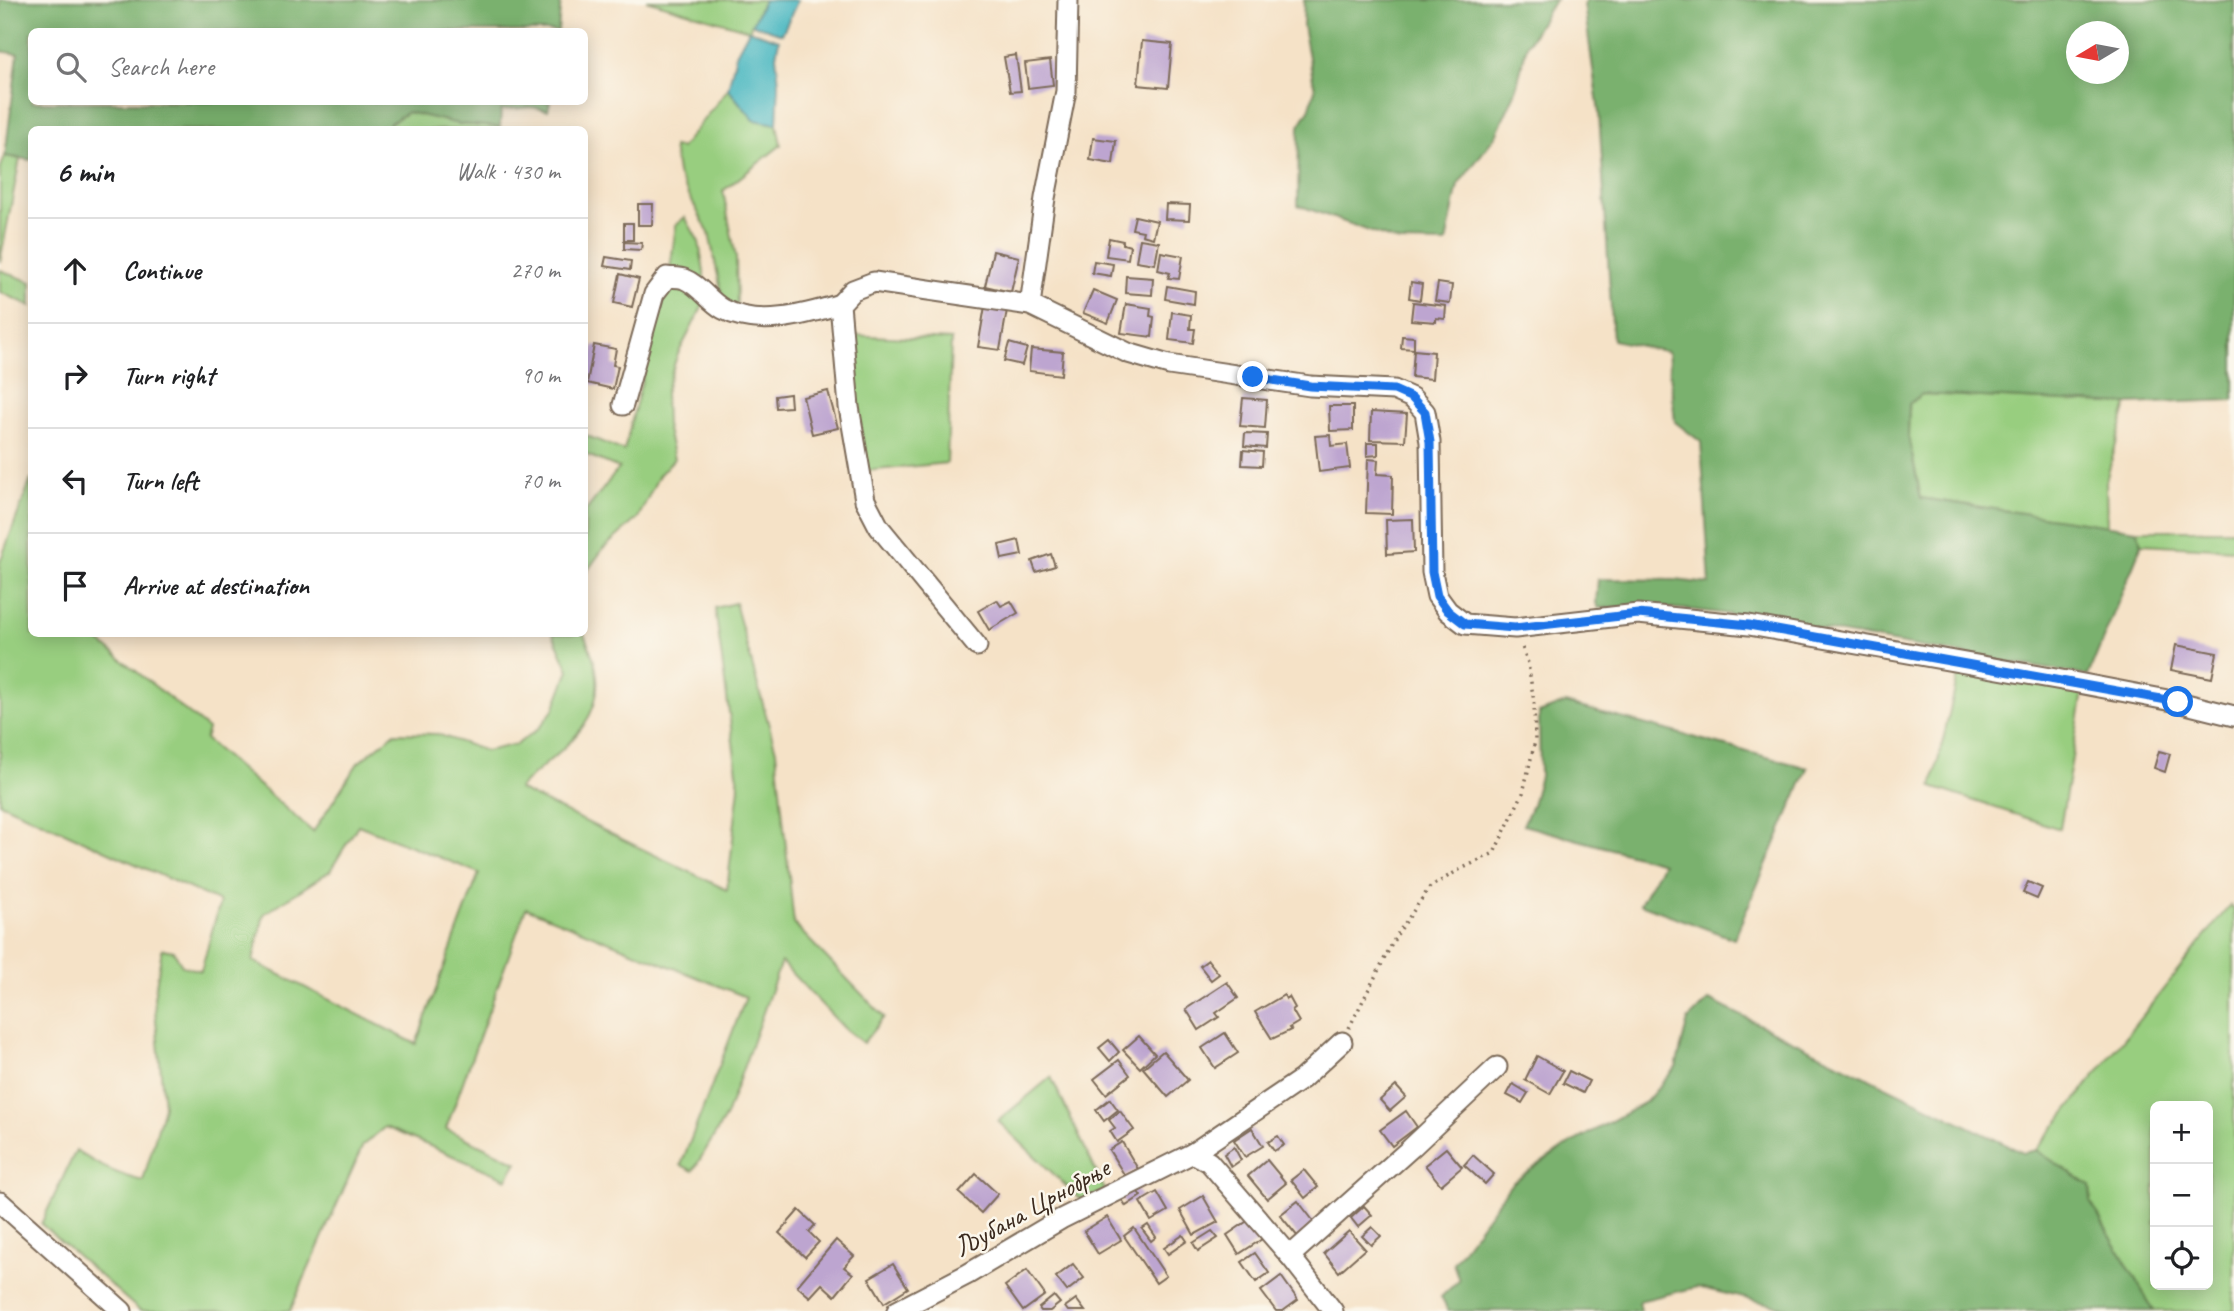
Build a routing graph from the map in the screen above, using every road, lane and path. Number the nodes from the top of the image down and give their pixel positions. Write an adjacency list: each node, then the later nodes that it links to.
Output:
1 (1068, 0): 3 (street)
2 (840, 304): 3 (street); 4 (street); 6 (street)
3 (1030, 305): 5 (street)
4 (623, 405)
5 (1515, 628): 7 (street); 8 (path)
6 (977, 646)
7 (2234, 716)
8 (1342, 1042): 10 (street, Љубана Црнобрње)
9 (1497, 1067): 12 (street)
10 (1193, 1153): 12 (street); 14 (street, Љубана Црнобрње)
11 (0, 1202): 13 (street)
12 (1290, 1256): 15 (street)
13 (122, 1311)
14 (897, 1311)
15 (1333, 1311)

